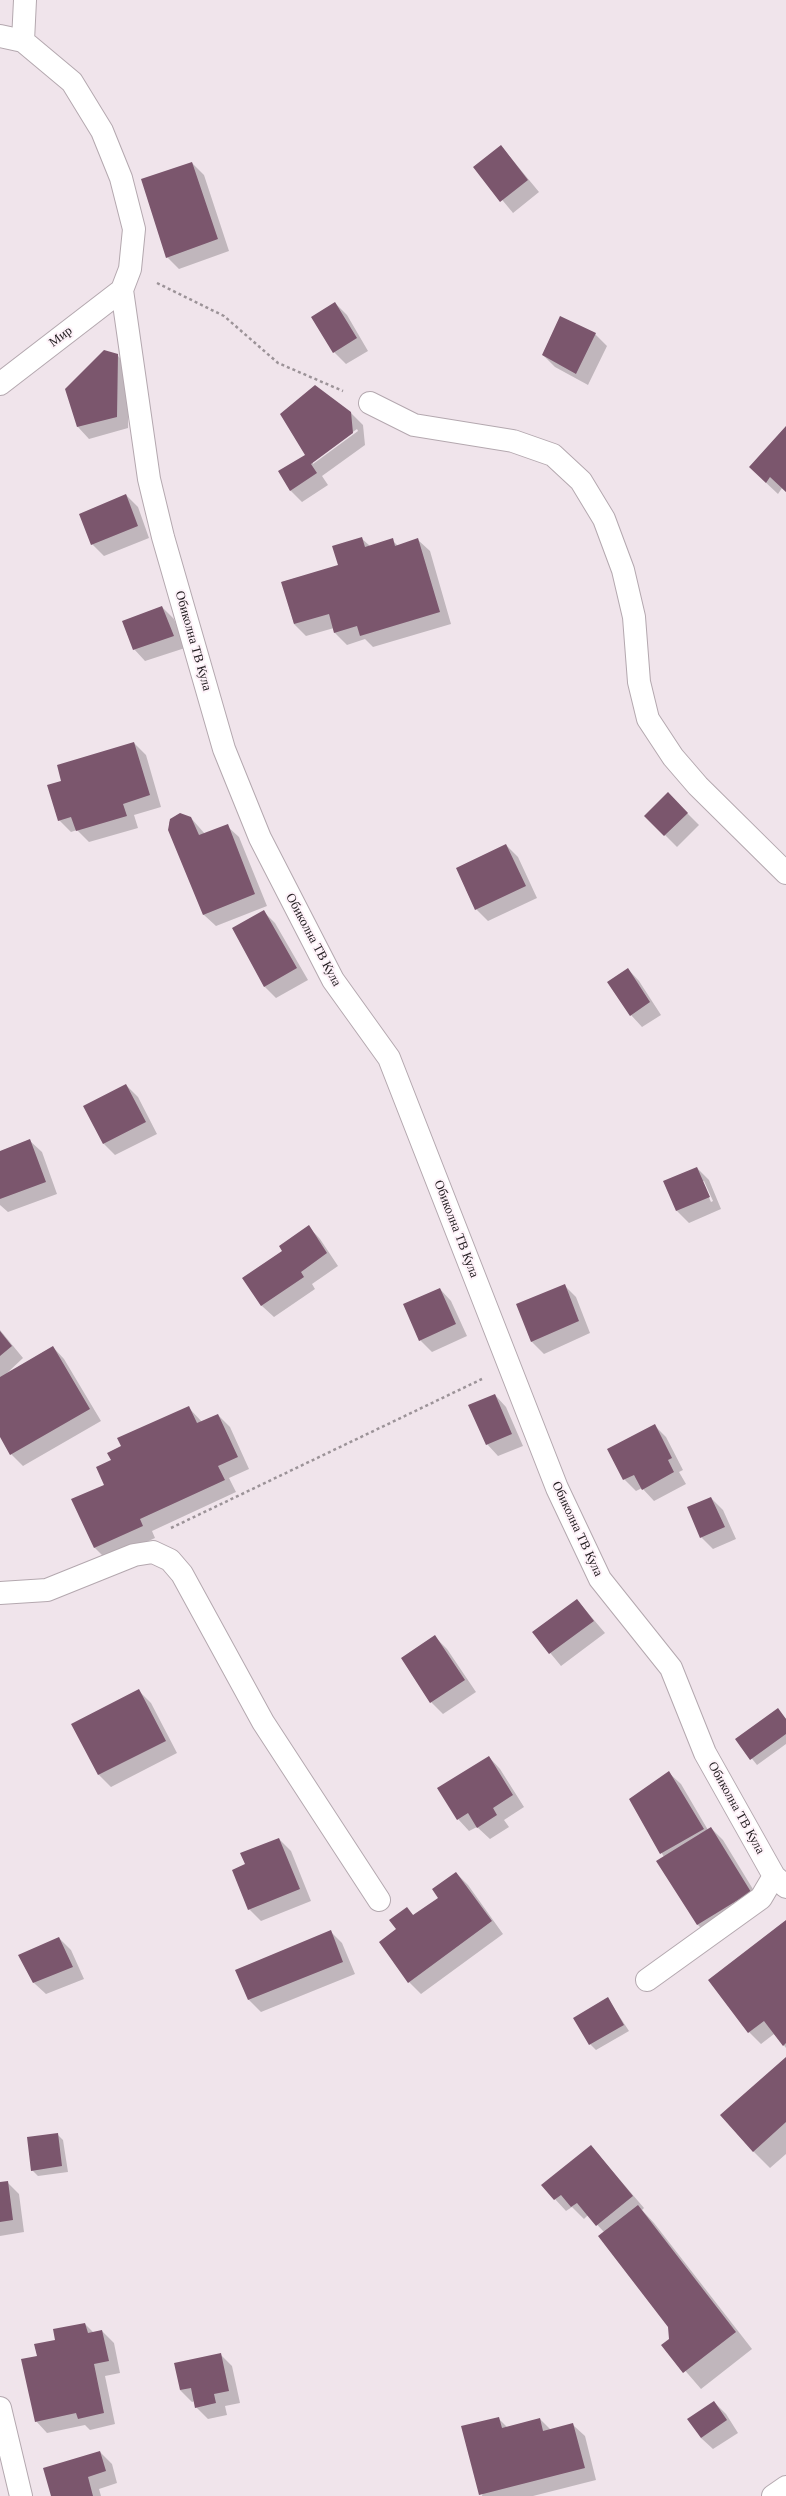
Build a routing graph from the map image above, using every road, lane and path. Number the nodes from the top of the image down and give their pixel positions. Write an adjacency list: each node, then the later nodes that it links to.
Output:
1 (25, 0): 3 (street)
2 (0, 36): 3 (street, Обиколна ТВ Кула)
3 (23, 41): 4 (street, Обиколна ТВ Кула)
4 (130, 269): 5 (street, Обиколна ТВ Кула); 7 (path)
5 (122, 290): 6 (street, Мир); 9 (street, Обиколна ТВ Кула)
6 (0, 384)
7 (370, 403): 8 (street)
8 (786, 873)
9 (510, 1366): 10 (path); 12 (street, Обиколна ТВ Кула)
10 (153, 1552): 11 (street); 13 (street)
11 (0, 1593)
12 (780, 1881): 14 (street)
13 (379, 1900)
14 (647, 1980)
15 (0, 2408): 17 (street)
16 (786, 2486): 18 (street)
17 (21, 2496)
18 (773, 2496)

